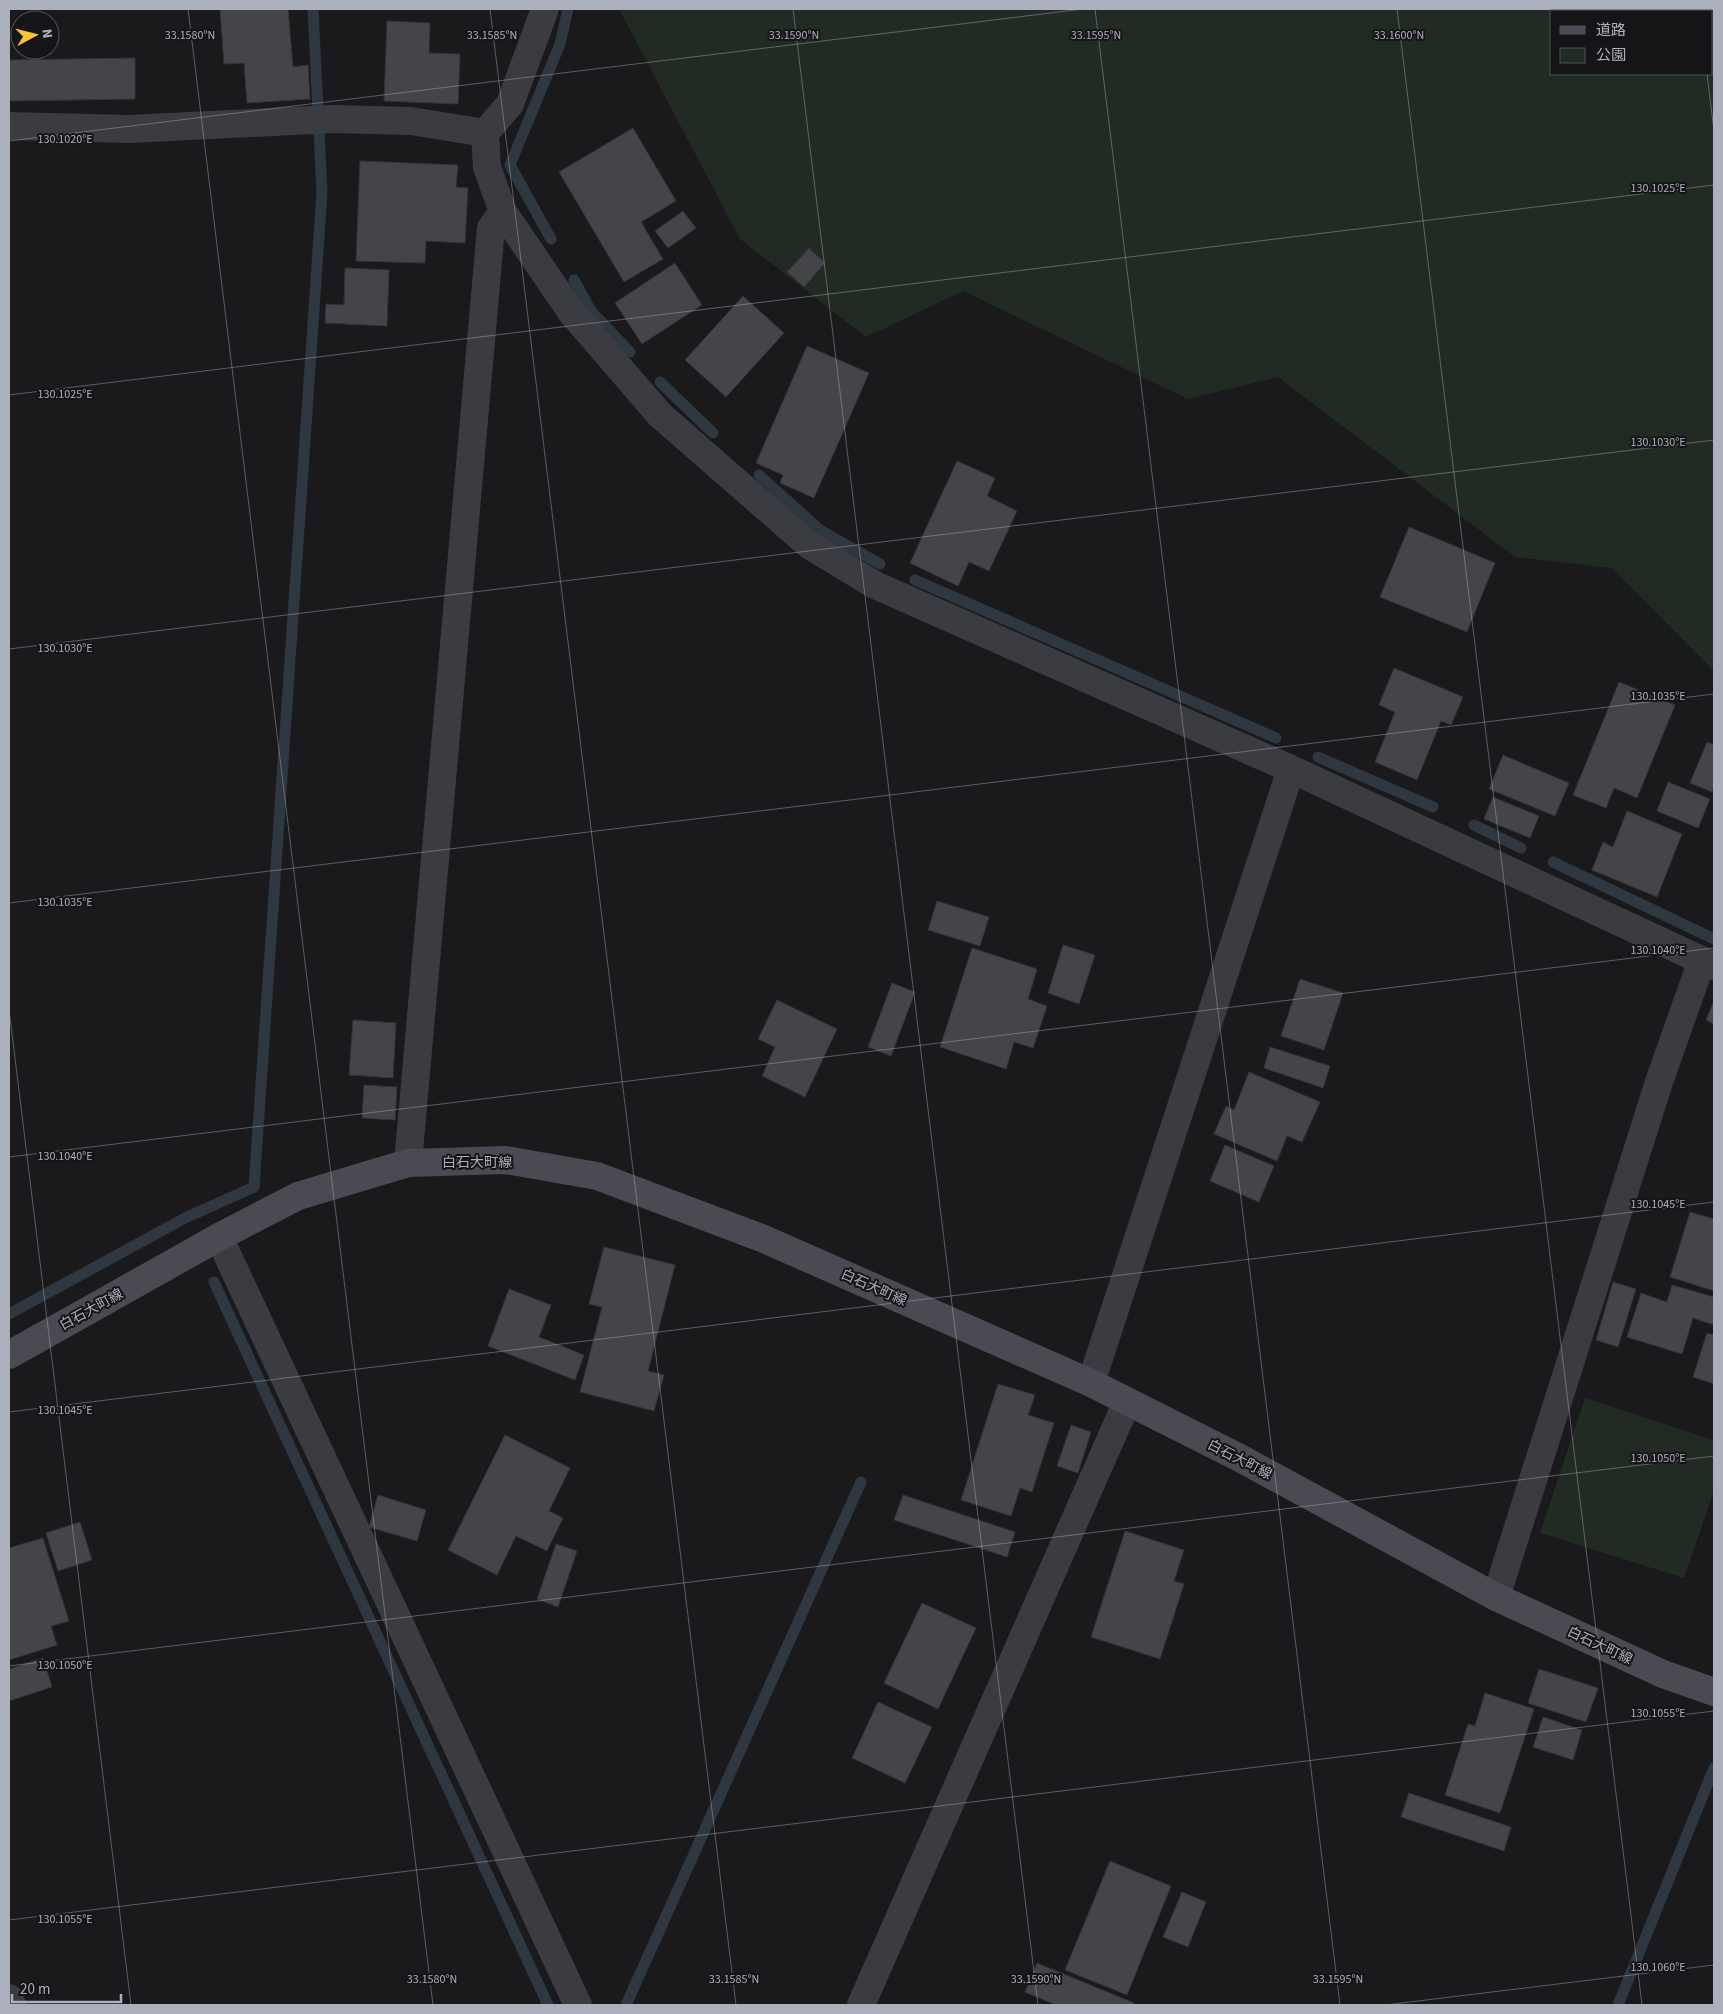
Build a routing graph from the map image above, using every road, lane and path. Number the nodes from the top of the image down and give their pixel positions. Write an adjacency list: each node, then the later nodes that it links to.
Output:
1 (545, 9): 3 (street)
2 (9, 126): 3 (street)
3 (485, 132): 4 (street)
4 (503, 212): 5 (street); 7 (street)
5 (1292, 769): 6 (street); 10 (street)
6 (1708, 963): 12 (street)
7 (408, 1163): 8 (main road, 白石大町線); 10 (main road, 白石大町線)
8 (219, 1237): 9 (main road, 白石大町線); 16 (street)
9 (9, 1355)
10 (1091, 1382): 11 (main road, 白石大町線)
11 (1128, 1402): 12 (main road, 白石大町線); 17 (street)
12 (1496, 1596): 13 (main road, 白石大町線)
13 (1714, 1692)
14 (9, 1998): 15 (street)
15 (12, 2005)
16 (578, 2005)
17 (861, 2005)

